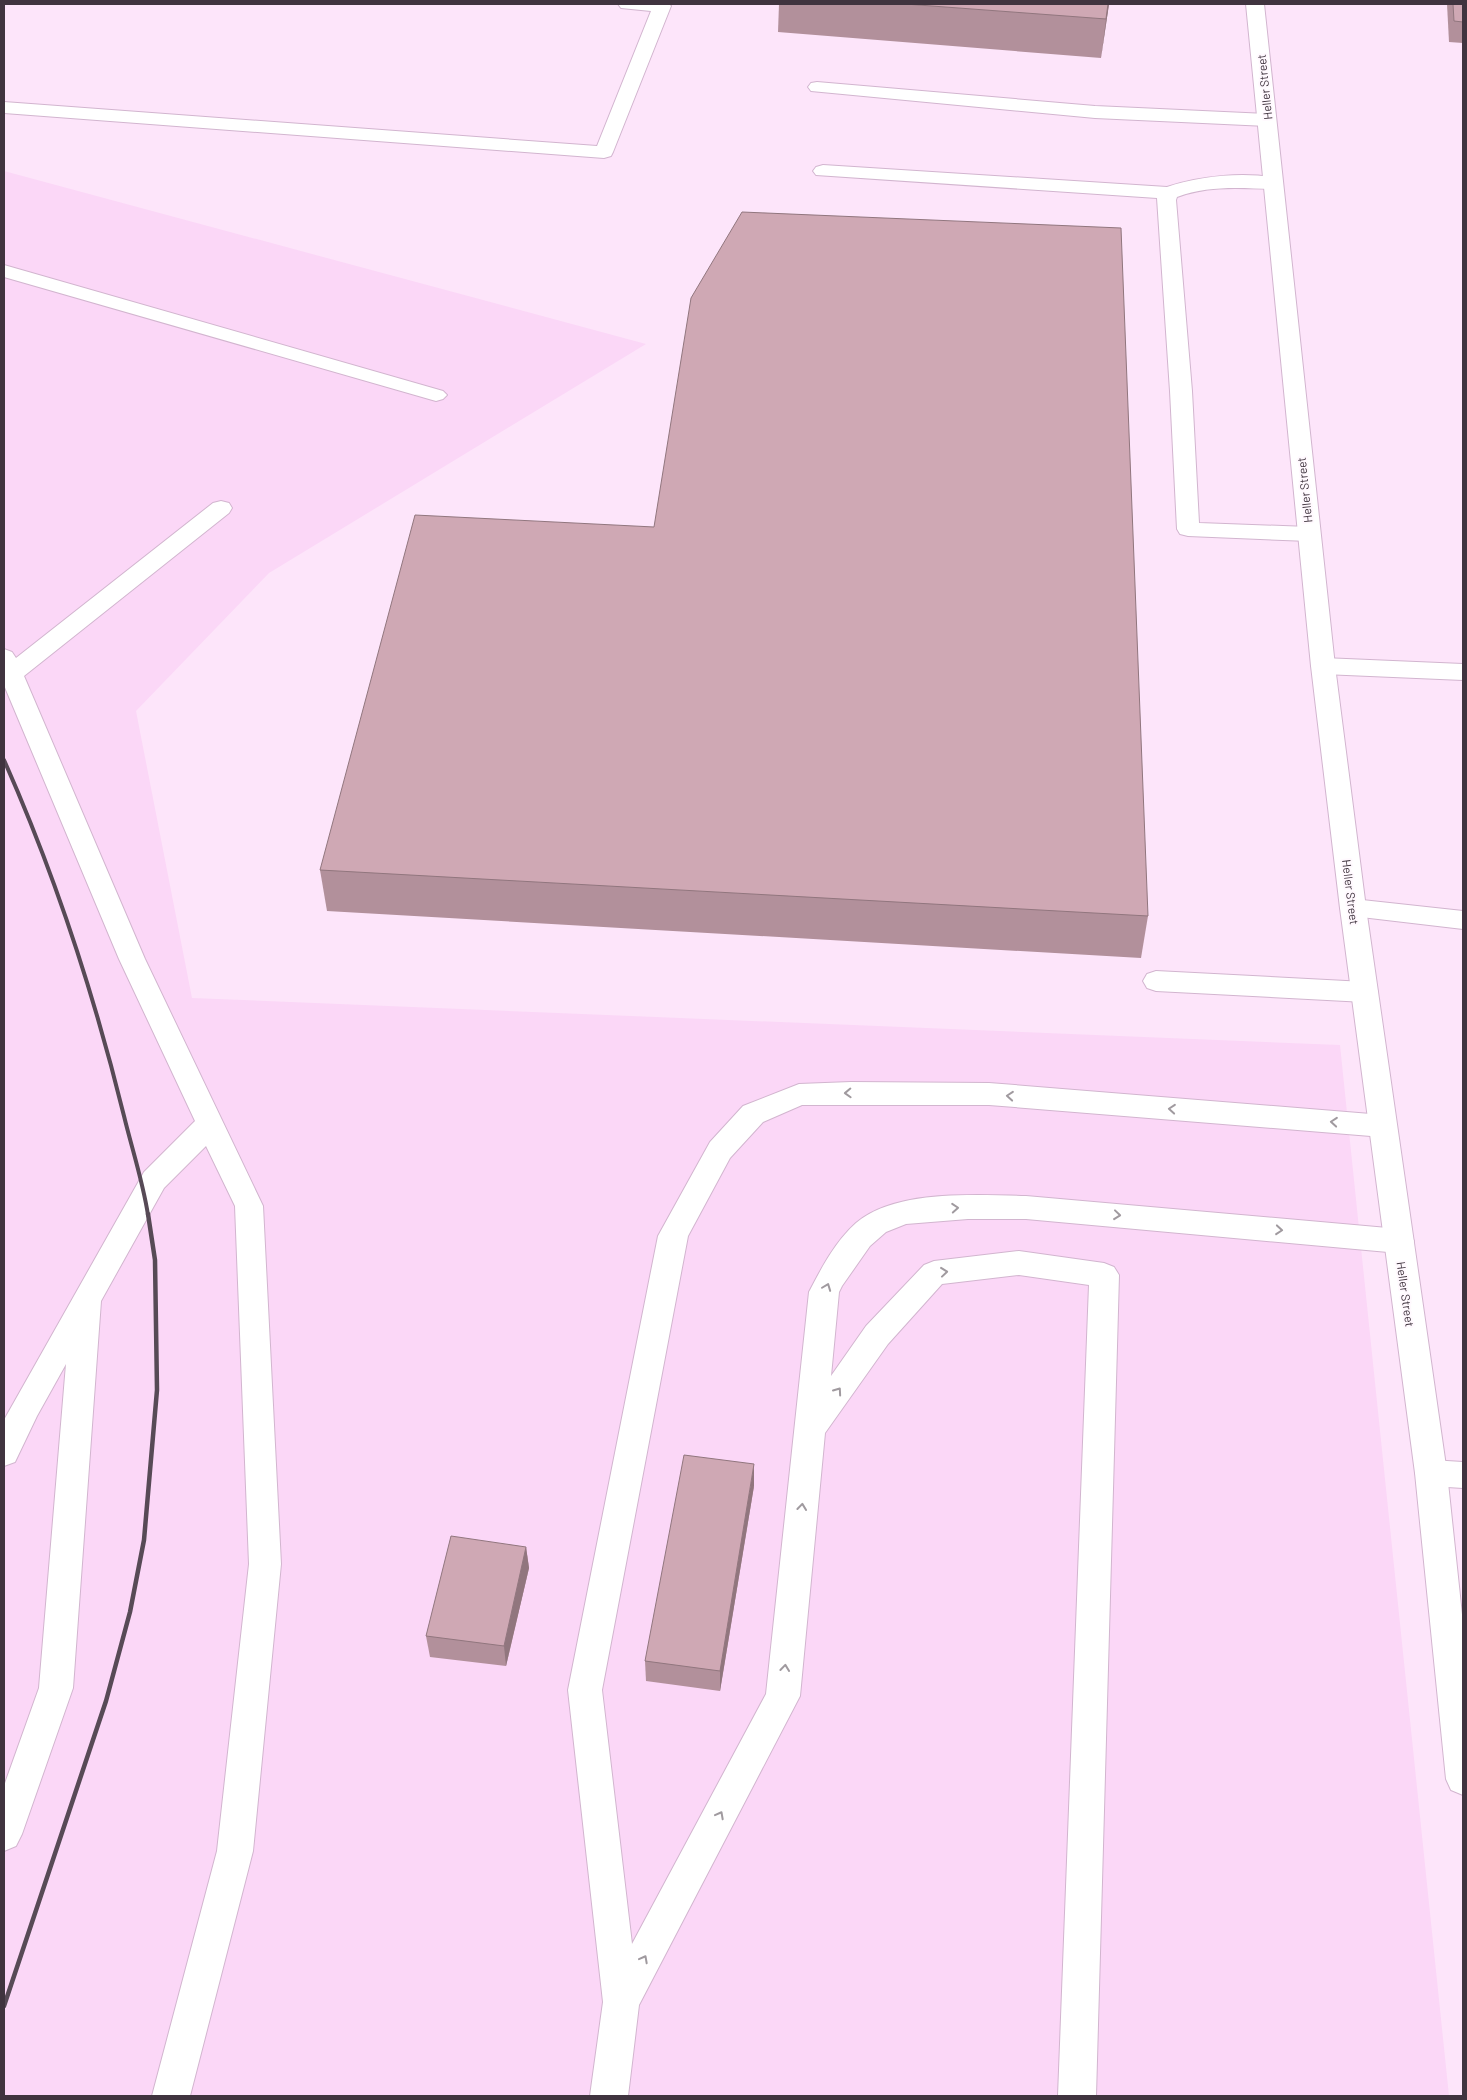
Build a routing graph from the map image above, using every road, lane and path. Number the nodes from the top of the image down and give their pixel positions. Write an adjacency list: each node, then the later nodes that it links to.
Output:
1 (627, 4): 4 (street)
2 (1255, 4): 5 (street, Heller Street)
3 (817, 87): 5 (street)
4 (4, 108)
5 (1267, 120): 7 (street, Heller Street)
6 (823, 171): 8 (street)
7 (1273, 183): 8 (street); 12 (street, Heller Street)
8 (1169, 193): 12 (street)
9 (4, 271): 10 (street)
10 (436, 395)
11 (221, 508): 13 (street)
12 (1309, 534): 14 (street, Heller Street)
13 (7, 665): 20 (street)
14 (1323, 666): 15 (street); 16 (street, Heller Street)
15 (1463, 672)
16 (1353, 908): 17 (street); 19 (street, Heller Street)
17 (1463, 920)
18 (1156, 981): 19 (street)
19 (1365, 992): 21 (street, Heller Street)
20 (210, 1124): 23 (street); 31 (street)
21 (1383, 1126): 22 (street, Heller Street); 30 (street, one-way to 30)
22 (1399, 1241): 24 (street, one-way to 22); 26 (street, Heller Street)
23 (86, 1302): 25 (street); 29 (street)
24 (810, 1431): 30 (street, one-way to 24); 33 (street, one-way to 33)
25 (4, 1453)
26 (1430, 1474): 27 (street); 28 (street, Heller Street)
27 (1463, 1475)
28 (1463, 1779)
29 (4, 1834)
30 (621, 2002): 32 (street)
31 (171, 2096)
32 (609, 2096)
33 (1077, 2096)

